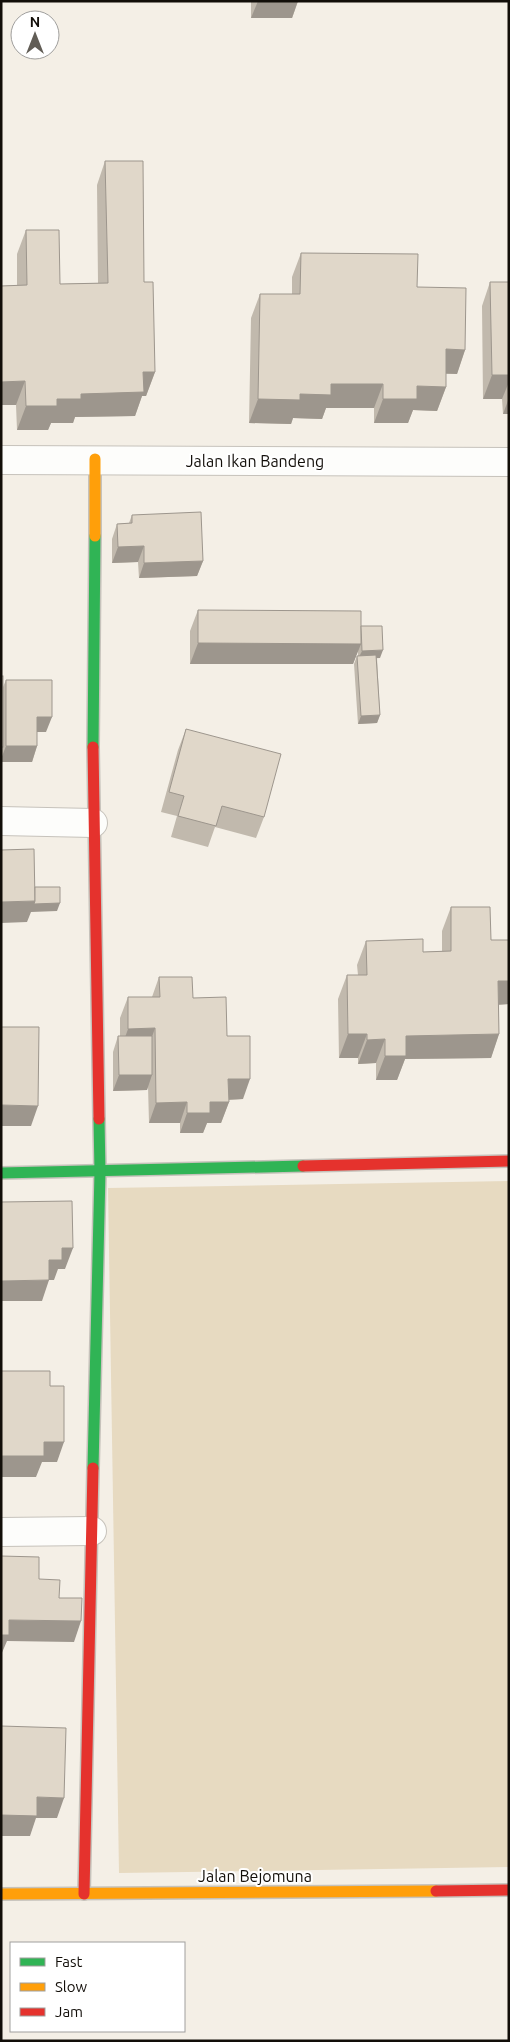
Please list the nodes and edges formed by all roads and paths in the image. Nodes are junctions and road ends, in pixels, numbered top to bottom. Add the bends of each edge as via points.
1 (95, 459) junction
2 (1, 460) edge
3 (509, 462) edge
4 (1, 821) edge
5 (93, 823) junction
6 (509, 1162) edge
7 (100, 1172) junction
8 (1, 1173) edge
9 (92, 1531) junction
10 (1, 1532) edge
11 (509, 1890) edge
12 (1, 1894) edge
13 (84, 1894) junction

1 - 2 street, Jalan Ikan Bandeng
1 - 3 street, Jalan Ikan Bandeng
1 - 5 street
4 - 5 street
5 - 7 street
6 - 7 street
7 - 8 street
7 - 9 street
9 - 10 street
9 - 13 street
11 - 13 street, Jalan Bejomuna
12 - 13 street, Jalan Bejomuna

